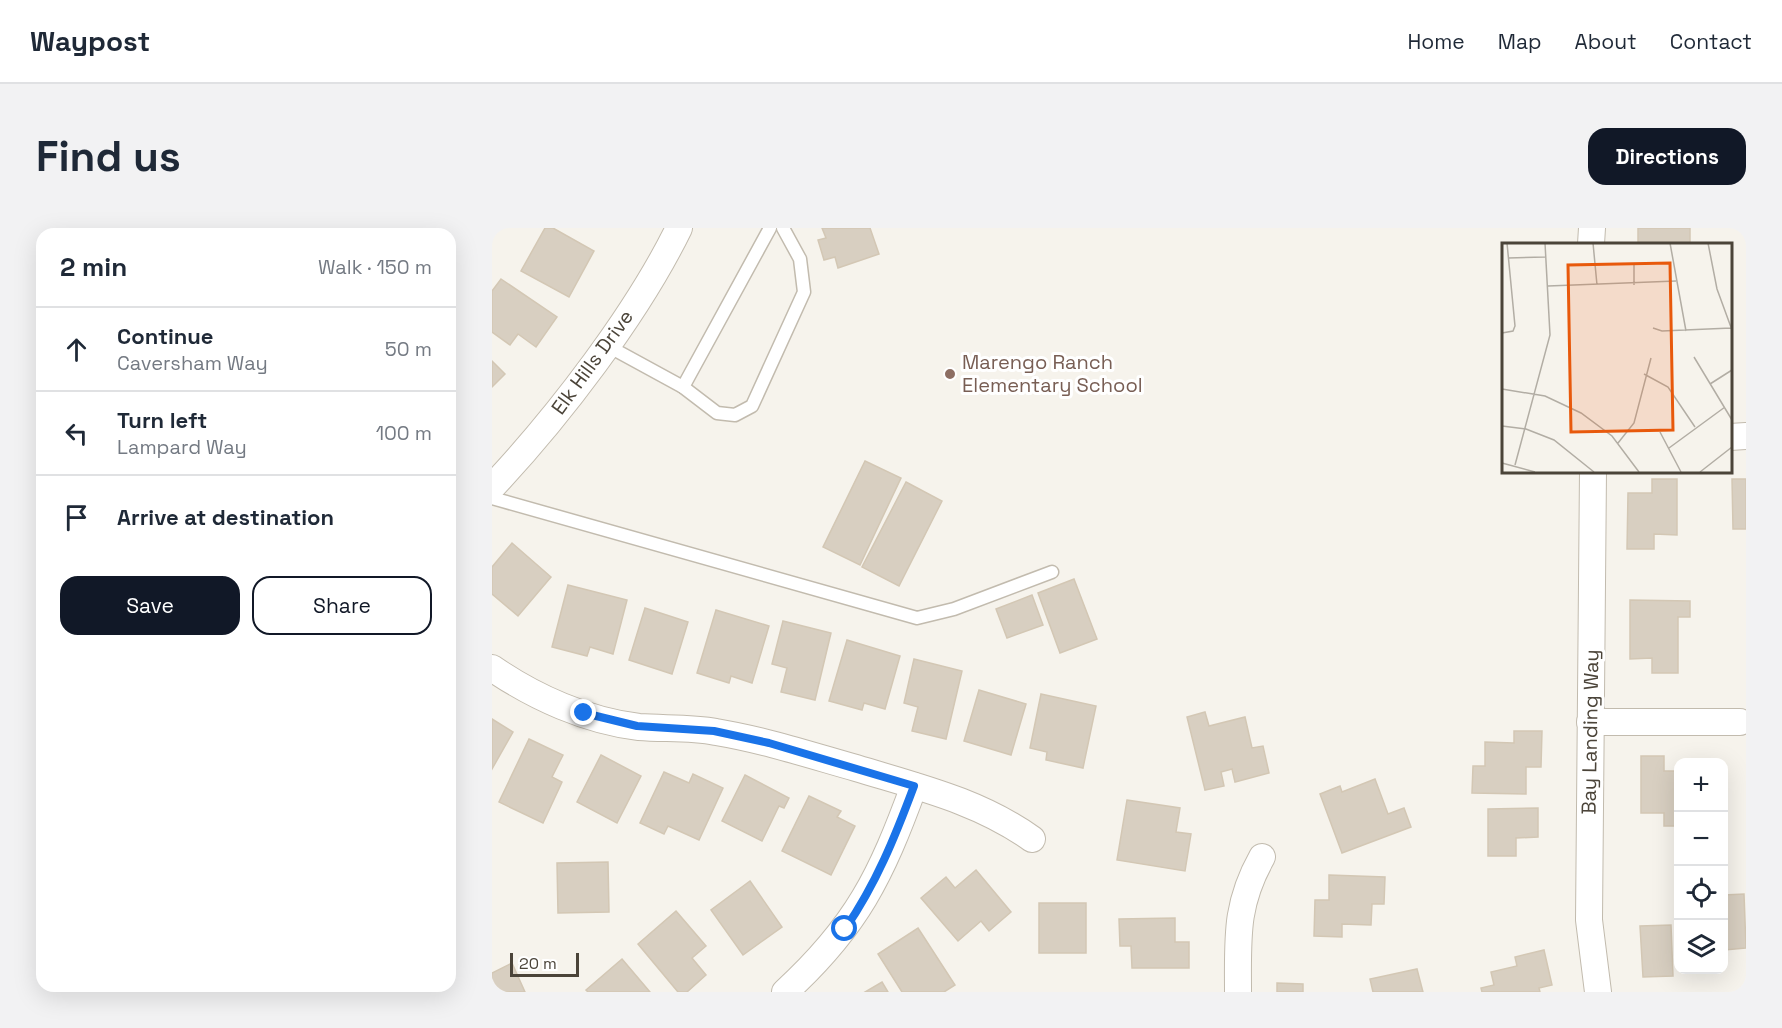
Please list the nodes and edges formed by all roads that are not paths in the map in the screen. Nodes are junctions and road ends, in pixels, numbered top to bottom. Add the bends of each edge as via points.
1 (679, 228) edge
2 (770, 228) edge
3 (783, 228) edge
4 (1592, 228) edge
5 (1591, 243) edge
6 (606, 345) junction
7 (682, 387) junction
8 (1746, 436) edge
9 (1731, 437) edge
10 (1593, 472) edge
11 (492, 488) edge
12 (492, 498) edge
13 (1052, 572) dead end
14 (492, 668) edge
15 (1590, 722) junction
16 (1740, 722) dead end
17 (914, 786) junction
18 (1032, 839) dead end
19 (1262, 857) dead end
20 (785, 992) edge
21 (1238, 992) edge
22 (1598, 992) edge

1 - 6 street, Elk Hills Drive
2 - 7 lane
3 - 7 lane via 800,259 804,292 752,406 735,415 717,413
4 - 5 street
6 - 7 lane
6 - 11 street, Elk Hills Drive
8 - 9 street
10 - 15 street, Bay Landing Way
12 - 13 lane via 917,618 954,609
14 - 17 street via 551,702 584,713 637,726 714,731 758,740
15 - 16 street
15 - 22 street, Bay Landing Way via 1589,920
17 - 18 street via 977,806 1005,819
17 - 20 street via 887,858 866,898 816,964
19 - 21 street via 1248,882 1238,921

